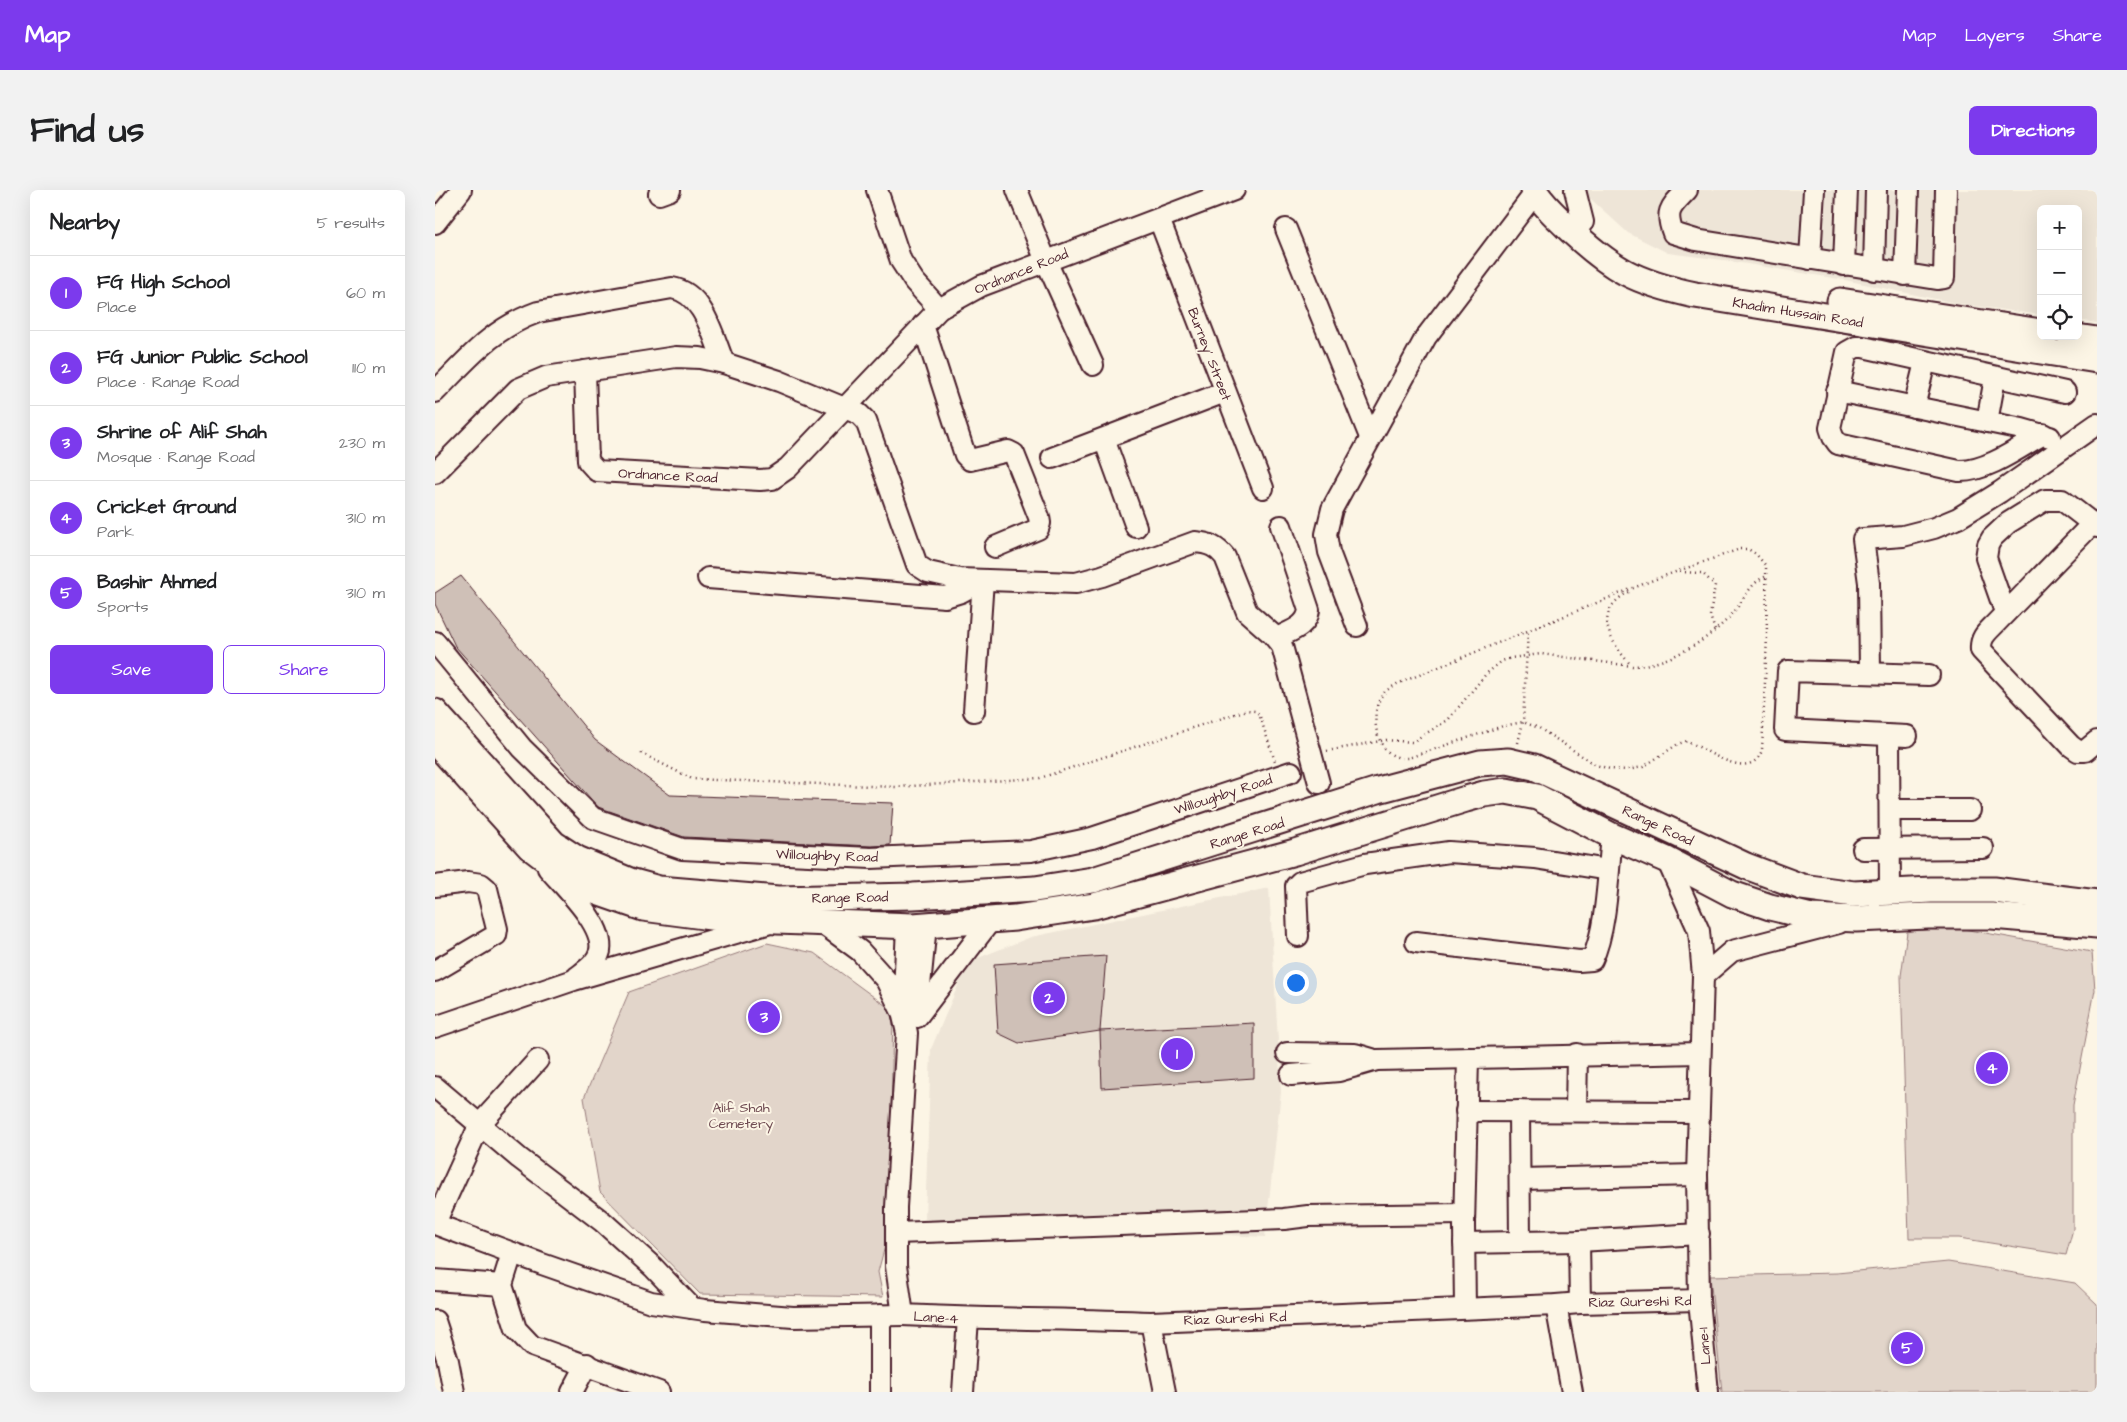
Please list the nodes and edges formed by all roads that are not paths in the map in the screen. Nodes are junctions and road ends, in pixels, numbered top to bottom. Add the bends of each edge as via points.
1 (461, 190) edge
2 (877, 190) edge
3 (1017, 190) edge
4 (1234, 190) edge
5 (1575, 190) edge
6 (1687, 190) edge
7 (1814, 190) edge
8 (1847, 190) edge
9 (1876, 190) edge
10 (1908, 190) edge
11 (1947, 190) edge
12 (1541, 191) edge
13 (1159, 219) junction
14 (1583, 222) junction
15 (435, 223) edge
16 (1286, 229) dead end
17 (1810, 259) junction
18 (1046, 260) junction
19 (1844, 265) junction
20 (1874, 270) junction
21 (1905, 275) junction
22 (939, 309) junction
23 (923, 325) junction
24 (2037, 331) edge
25 (2091, 348) edge
26 (1925, 362) junction
27 (724, 363) junction
28 (1093, 365) dead end
29 (585, 371) junction
30 (1995, 378) junction
31 (1837, 391) junction
32 (435, 392) edge
33 (1225, 392) junction
34 (2065, 392) dead end
35 (1914, 407) junction
36 (844, 408) junction
37 (1987, 422) junction
38 (2097, 424) edge
39 (2043, 434) junction
40 (1370, 437) junction
41 (1104, 439) junction
42 (2067, 445) junction
43 (1052, 458) dead end
44 (435, 473) edge
45 (1263, 488) dead end
46 (1988, 500) junction
47 (2008, 522) junction
48 (2095, 525) edge
49 (1281, 526) dead end
50 (1136, 527) dead end
51 (995, 548) dead end
52 (708, 578) dead end
53 (983, 580) junction
54 (2005, 612) junction
55 (1357, 626) dead end
56 (1277, 638) junction
57 (435, 642) edge
58 (1871, 673) junction
59 (1929, 675) dead end
60 (974, 711) dead end
61 (435, 712) edge
62 (2097, 741) edge
63 (435, 742) edge
64 (1285, 774) road end
65 (1319, 783) dead end
66 (1890, 810) junction
67 (1969, 810) dead end
68 (1611, 836) junction
69 (530, 847) junction
70 (1890, 848) junction
71 (1983, 848) dead end
72 (1863, 849) dead end
73 (1667, 860) junction
74 (1608, 870) junction
75 (435, 886) edge
76 (1890, 892) junction
77 (913, 896) junction
78 (2097, 903) edge
79 (1856, 919) junction
80 (991, 920) junction
81 (777, 921) junction
82 (822, 922) junction
83 (2097, 925) edge
84 (915, 926) junction
85 (1298, 936) dead end
86 (1416, 942) dead end
87 (435, 971) edge
88 (1703, 976) junction
89 (574, 980) junction
90 (909, 1022) junction
91 (435, 1027) edge
92 (1287, 1052) dead end
93 (1700, 1053) junction
94 (1577, 1054) junction
95 (1468, 1058) junction
96 (538, 1060) dead end
97 (1377, 1060) junction
98 (1291, 1075) dead end
99 (435, 1087) edge
100 (1467, 1111) junction
101 (1519, 1111) junction
102 (1576, 1111) junction
103 (1697, 1112) junction
104 (481, 1124) junction
105 (1697, 1175) junction
106 (1520, 1179) junction
107 (1464, 1214) junction
108 (435, 1224) edge
109 (896, 1233) junction
110 (1699, 1234) junction
111 (1579, 1241) junction
112 (1520, 1242) junction
113 (1464, 1243) junction
114 (512, 1252) junction
115 (435, 1280) edge
116 (502, 1285) junction
117 (1699, 1300) junction
118 (1580, 1303) junction
119 (1557, 1306) junction
120 (692, 1308) junction
121 (1465, 1308) junction
122 (880, 1315) junction
123 (903, 1315) junction
124 (968, 1318) junction
125 (435, 1322) edge
126 (1151, 1322) junction
127 (587, 1364) junction
128 (454, 1392) edge
129 (572, 1392) edge
130 (659, 1392) edge
131 (880, 1392) edge
132 (963, 1392) edge
133 (1165, 1392) edge
134 (1572, 1392) edge
135 (1708, 1392) edge

1 - 15 street
2 - 22 street via 901,261
3 - 18 street
4 - 13 street, Ordnance Road
5 - 14 street
6 - 17 street via 1670,208 1668,221 1673,233 1696,240
7 - 17 street
8 - 19 street
9 - 20 street
10 - 21 street
11 - 21 street via 1944,278
12 - 14 main road, Khadim Hussain Road
12 - 25 main road, Khadim Hussain Road via 1553,214 1596,254 1618,270 1662,288
12 - 40 street via 1425,337
13 - 18 street, Ordnance Road
13 - 33 street, Burney' Street
14 - 24 main road, Khadim Hussain Road via 1623,256 1643,266 1696,280
16 - 40 street
17 - 19 street
18 - 22 street, Ordnance Road via 981,286
18 - 28 street
19 - 20 street
20 - 21 street
22 - 23 street, Ordnance Road
23 - 36 street, Ordnance Road
23 - 51 street via 965,455 970,460 1008,451 1014,454 1039,517 1037,529
26 - 30 street
26 - 31 street via 1856,348 1847,352
26 - 35 street
27 - 29 street via 676,357
27 - 32 street via 704,314 692,296 672,288 538,312 517,320 490,337
27 - 36 street
29 - 36 street, Ordnance Road via 588,461 597,471 772,479 788,468
29 - 44 street via 546,377 518,388
30 - 34 street
30 - 37 street
31 - 35 street
31 - 39 street via 1830,428 1838,444 1959,471 1971,472 1987,465
33 - 41 street
33 - 45 street, Burney' Street
35 - 37 street
36 - 53 street via 866,421 917,565 936,574
37 - 39 street
38 - 42 street
39 - 42 street
40 - 55 street via 1332,509 1326,534 1329,552
41 - 43 street
41 - 50 street
42 - 46 street
46 - 47 street
46 - 58 street via 1934,528 1903,536 1863,539 1869,583
47 - 48 street via 2045,500 2062,500
47 - 54 street via 1992,538 1986,550
48 - 54 street
49 - 56 street via 1309,610 1302,626
52 - 53 street via 945,597
53 - 56 street via 1075,583 1186,544 1205,543 1225,557 1247,612
53 - 60 street
54 - 62 street via 1983,637 1981,650 2071,746 2085,751
56 - 65 street via 1285,655
57 - 64 street, Willoughby Road via 522,748 593,818 682,849 871,858 1031,851 1092,838
58 - 59 street
58 - 66 street via 1788,671 1785,730 1898,736
61 - 77 main road, Range Road via 554,844 577,859 613,875 659,888 778,899
63 - 69 main road
66 - 67 street
66 - 70 street
68 - 73 main road
68 - 74 street
68 - 80 main road via 1537,797 1506,791 1484,794 1295,852 1094,906
69 - 81 main road via 591,890 643,908
69 - 89 street via 589,916 599,934 600,951 593,964
70 - 71 street
70 - 72 street
70 - 76 street
73 - 79 main road via 1732,894 1770,908 1811,916
73 - 88 street, Riaz Qureshi Rd via 1699,931
74 - 85 street via 1535,858 1449,852 1365,864 1300,882 1296,886
74 - 86 street via 1597,950 1592,960
75 - 87 street via 468,882 481,884 487,889 497,929 496,935
76 - 77 main road, Range Road via 1854,894 1821,891 1785,882 1534,767 1507,761 1480,763 1378,790 1093,880 1035,889
76 - 78 main road, Range Road via 1994,890
77 - 84 street, Lane-4
79 - 83 main road via 1992,916
79 - 88 street via 1732,950
80 - 84 main road
80 - 90 street
81 - 82 main road
81 - 89 street
82 - 84 main road
82 - 90 street via 860,951 885,980
84 - 90 street, Lane-4
88 - 93 street, Riaz Qureshi Rd
89 - 91 street
90 - 109 street, Lane-4
92 - 97 street via 1355,1054
93 - 94 street
93 - 103 street, Riaz Qureshi Rd
94 - 95 street
94 - 102 street
95 - 97 street
95 - 100 street
96 - 104 street
97 - 98 street via 1339,1071
99 - 104 street
100 - 101 street
100 - 107 street
101 - 102 street
101 - 106 street
102 - 103 street
103 - 105 street, Riaz Qureshi Rd
104 - 108 street
104 - 120 street via 519,1158 603,1222
105 - 106 street
105 - 110 street, Riaz Qureshi Rd
106 - 112 street
107 - 109 street via 1308,1216
107 - 113 street
108 - 114 street
109 - 123 street, Lane-4 via 896,1266
110 - 111 street
110 - 117 street, Riaz Qureshi Rd
111 - 112 street
111 - 118 street
112 - 113 street
113 - 121 street
114 - 116 street
114 - 120 street via 651,1302
115 - 116 street
116 - 127 street via 516,1329 532,1346
117 - 118 street, Riaz Qureshi Rd
117 - 135 street, Lane-1
118 - 119 street, Riaz Qureshi Rd
119 - 121 street, Riaz Qureshi Rd
119 - 134 street
120 - 122 street via 793,1316
121 - 126 street, Riaz Qureshi Rd
122 - 123 street
122 - 131 street
123 - 124 street, Lane-4
124 - 126 street, Lane-4
124 - 132 street
125 - 128 street
126 - 133 street
127 - 129 street
127 - 130 street

